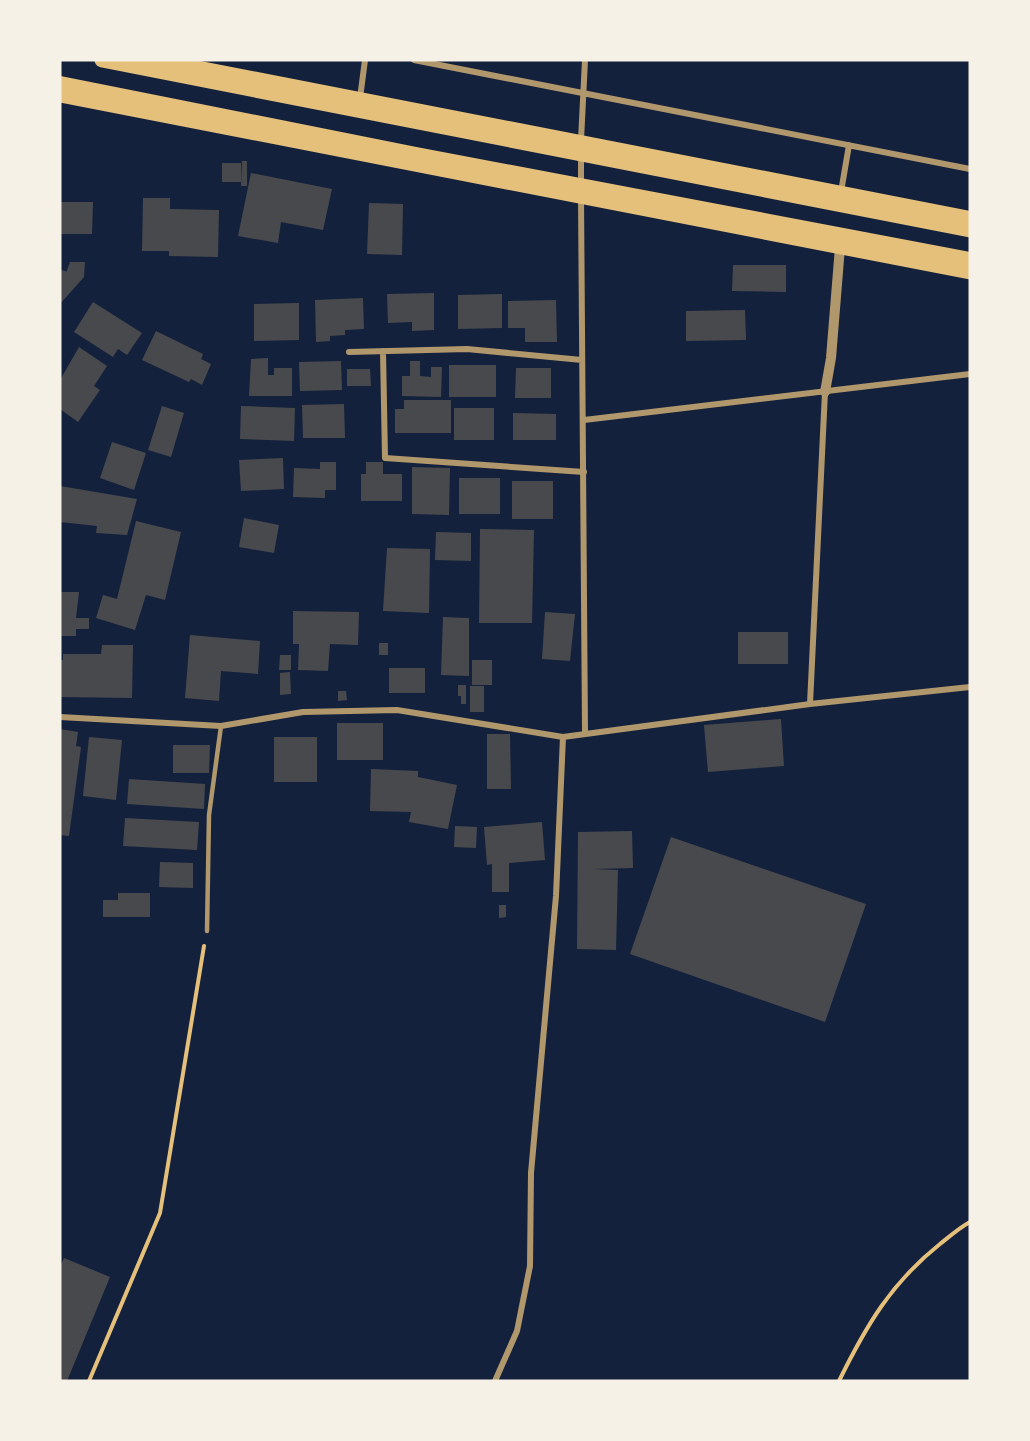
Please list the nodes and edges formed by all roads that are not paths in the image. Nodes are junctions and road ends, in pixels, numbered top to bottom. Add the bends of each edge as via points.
1 (102, 60) edge
2 (149, 60) edge
3 (365, 60) edge
4 (414, 60) edge
5 (585, 60) edge
6 (60, 85) edge
7 (582, 93) junction
8 (60, 95) edge
9 (358, 111) junction
10 (849, 145) junction
11 (580, 155) junction
12 (970, 169) edge
13 (581, 198) junction
14 (839, 205) junction
15 (970, 220) edge
16 (970, 230) edge
17 (840, 247) junction
18 (970, 261) edge
19 (970, 272) edge
20 (383, 351) junction
21 (349, 352) dead end
22 (582, 360) junction
23 (970, 374) edge
24 (825, 392) junction
25 (584, 420) junction
26 (584, 472) junction
27 (970, 687) edge
28 (810, 704) junction
29 (60, 717) edge
30 (221, 726) junction
31 (585, 732) junction
32 (563, 737) junction
33 (207, 931) road end
34 (495, 1381) edge

1 - 9 main road
2 - 15 highway
3 - 9 street
4 - 7 street
5 - 7 street
6 - 18 highway
7 - 10 street
7 - 11 street
8 - 13 main road
9 - 11 main road
10 - 12 street
10 - 14 street
11 - 13 street
11 - 14 main road
13 - 17 main road
13 - 22 street
14 - 16 main road
17 - 19 main road
17 - 24 street
20 - 21 street
20 - 22 street via 467,349
20 - 26 street via 385,458
22 - 25 street
23 - 24 street
24 - 25 street
24 - 28 street
25 - 26 street
26 - 31 street
27 - 28 street
28 - 31 street
29 - 30 street
30 - 32 street via 303,712 397,710
30 - 33 lane via 209,816
31 - 32 street
32 - 34 street via 556,896 531,1173 530,1266 518,1331

